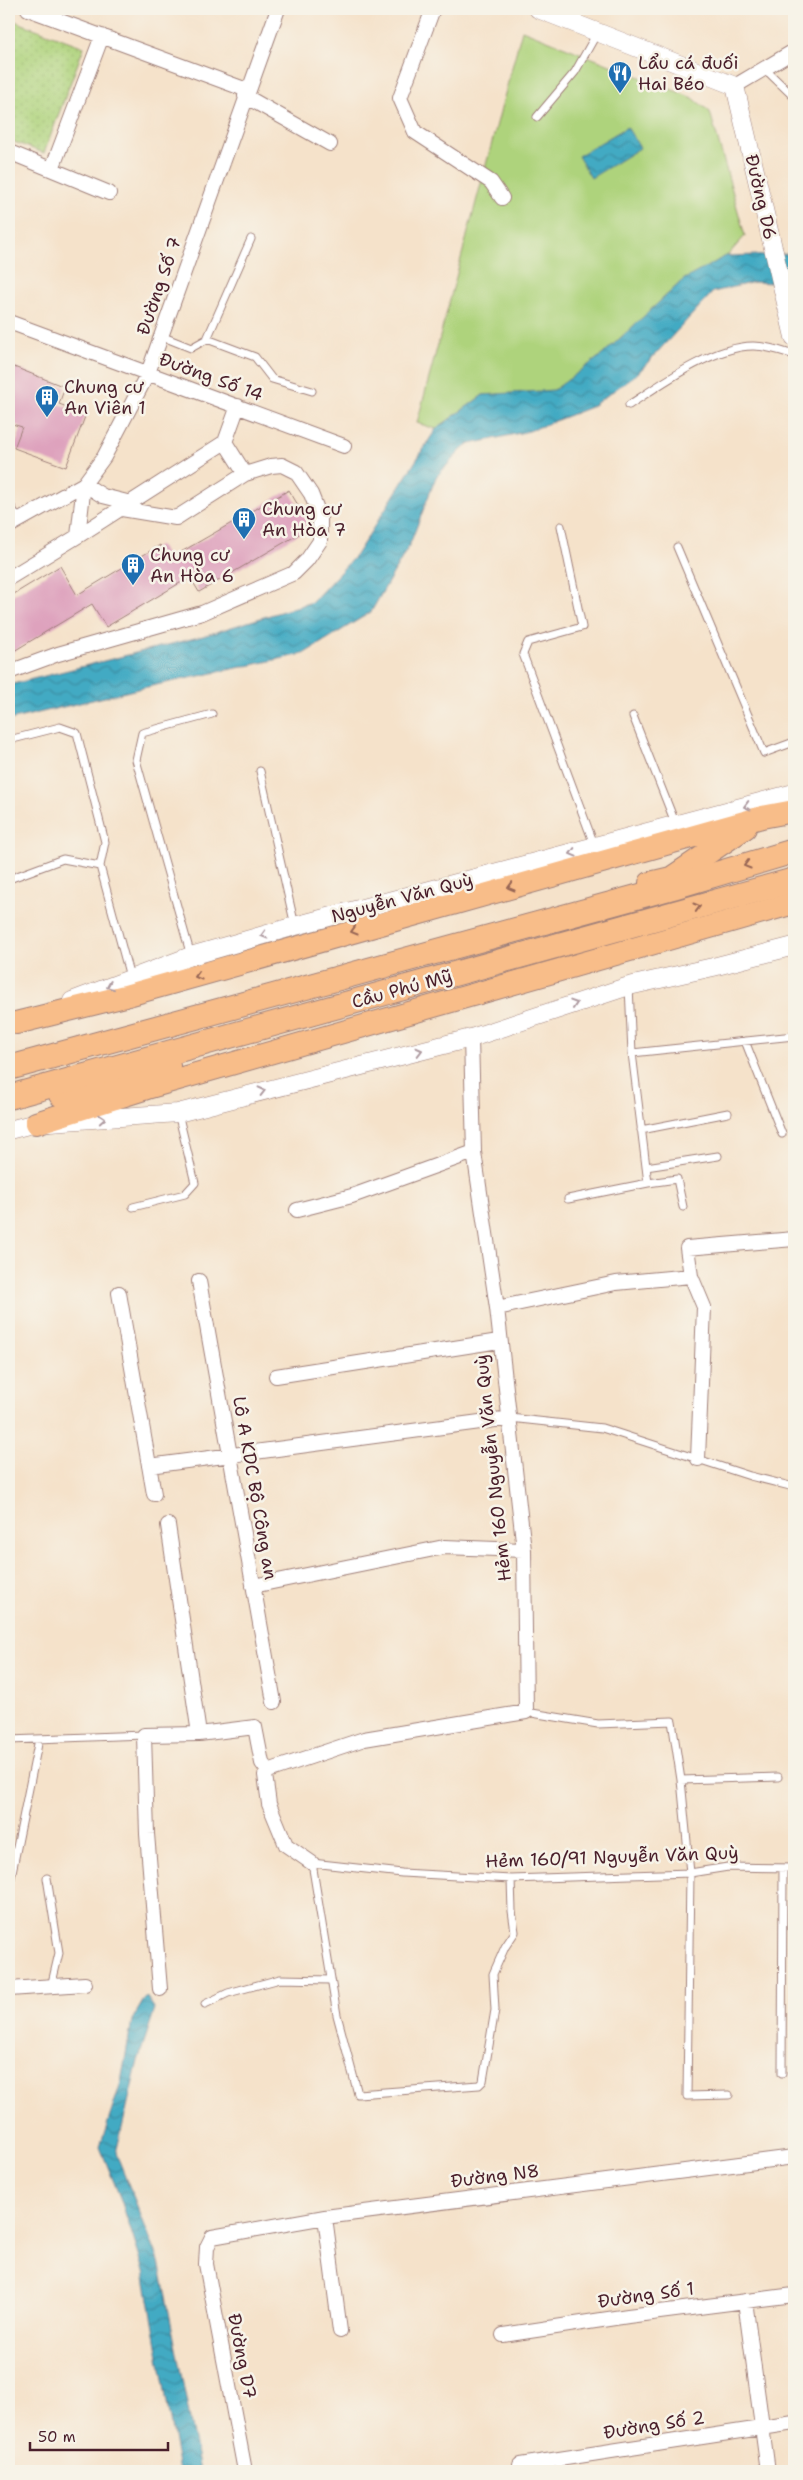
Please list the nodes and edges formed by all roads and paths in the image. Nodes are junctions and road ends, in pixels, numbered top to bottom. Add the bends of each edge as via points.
1 (28, 9) edge
2 (278, 9) edge
3 (433, 9) edge
4 (538, 9) edge
5 (570, 14) edge
6 (598, 32) junction
7 (102, 36) junction
8 (794, 51) edge
9 (765, 69) junction
10 (735, 86) junction
11 (246, 93) junction
12 (794, 97) edge
13 (537, 117) dead end
14 (330, 144) dead end
15 (9, 152) edge
16 (52, 169) junction
17 (109, 193) dead end
18 (502, 198) dead end
19 (251, 239) dead end
20 (9, 322) edge
21 (161, 336) junction
22 (794, 337) edge
23 (207, 339) junction
24 (794, 355) edge
25 (148, 373) junction
26 (312, 391) dead end
27 (238, 406) junction
28 (628, 406) dead end
29 (225, 442) junction
30 (344, 446) dead end
31 (245, 474) junction
32 (84, 484) junction
33 (126, 506) junction
34 (11, 519) edge
35 (561, 526) dead end
36 (78, 536) junction
37 (677, 547) dead end
38 (9, 578) edge
39 (9, 672) edge
40 (212, 714) dead end
41 (632, 716) dead end
42 (9, 740) edge
43 (794, 742) edge
44 (260, 771) dead end
45 (794, 794) edge
46 (794, 811) edge
47 (762, 816) junction
48 (676, 826) junction
49 (595, 847) junction
50 (794, 852) edge
51 (100, 866) junction
52 (9, 879) edge
53 (794, 880) edge
54 (794, 903) edge
55 (731, 921) junction
56 (295, 926) junction
57 (794, 946) edge
58 (191, 956) junction
59 (629, 986) junction
60 (128, 987) junction
61 (13, 1024) edge
62 (794, 1036) edge
63 (471, 1038) junction
64 (745, 1041) junction
65 (632, 1053) junction
66 (9, 1059) edge
67 (9, 1068) edge
68 (9, 1097) edge
69 (9, 1108) edge
70 (178, 1113) junction
71 (728, 1113) dead end
72 (36, 1123) junction
73 (9, 1130) edge
74 (641, 1130) junction
75 (782, 1134) dead end
76 (474, 1152) junction
77 (718, 1156) dead end
78 (646, 1167) junction
79 (648, 1183) junction
80 (568, 1199) dead end
81 (133, 1207) dead end
82 (682, 1207) dead end
83 (297, 1210) dead end
84 (794, 1239) edge
85 (691, 1276) junction
86 (199, 1281) dead end
87 (119, 1293) dead end
88 (497, 1308) junction
89 (499, 1341) junction
90 (276, 1376) dead end
91 (510, 1418) junction
92 (230, 1455) junction
93 (698, 1459) junction
94 (149, 1466) junction
95 (794, 1487) edge
96 (154, 1494) dead end
97 (168, 1525) dead end
98 (524, 1550) junction
99 (253, 1586) junction
100 (274, 1702) dead end
101 (526, 1712) junction
102 (200, 1734) junction
103 (144, 1735) junction
104 (40, 1739) junction
105 (9, 1740) edge
106 (268, 1771) junction
107 (778, 1777) dead end
108 (681, 1780) junction
109 (312, 1863) junction
110 (783, 1868) junction
111 (794, 1868) edge
112 (690, 1873) junction
113 (47, 1878) dead end
114 (511, 1879) junction
115 (10, 1882) edge
116 (331, 1980) junction
117 (84, 1984) dead end
118 (50, 1987) junction
119 (9, 1989) edge
120 (160, 1989) dead end
121 (205, 2004) dead end
122 (782, 2073) dead end
123 (729, 2095) dead end
124 (794, 2157) edge
125 (325, 2217) junction
126 (207, 2247) joint
127 (794, 2295) edge
128 (745, 2301) junction
129 (340, 2331) dead end
130 (503, 2335) dead end
131 (794, 2423) edge
132 (763, 2428) junction
133 (520, 2465) dead end
134 (246, 2471) edge
135 (768, 2471) edge

1 - 7 street
2 - 11 street, Đường Số 7
3 - 18 street via 400,98 415,132 491,182
4 - 5 street
5 - 6 street
6 - 10 street
6 - 13 lane via 575,72
7 - 11 street
7 - 16 street
8 - 9 street
9 - 10 street
9 - 12 lane
10 - 22 street, Đường D6
11 - 14 street
11 - 21 street, Đường Số 7
15 - 16 street
16 - 17 street
19 - 23 lane
20 - 25 street, Đường Số 14
21 - 23 lane via 191,348
21 - 25 street, Đường Số 7
23 - 26 lane via 255,357 272,379
24 - 28 lane via 761,346 738,346 671,377
25 - 27 street, Đường Số 14
25 - 32 street, Đường Số 7 via 104,457
27 - 29 street
27 - 30 street, Đường Số 14
29 - 31 street
29 - 33 street
31 - 33 street via 176,518
31 - 39 street via 282,465 296,472 311,494 320,517 320,541 308,560 294,573 202,613 58,654
32 - 33 street
32 - 34 street, Đường Số 7
32 - 36 street
33 - 36 street
35 - 49 lane via 582,627 528,642 523,654
36 - 38 street
37 - 43 lane via 764,753
40 - 58 lane via 142,733 136,760
41 - 48 lane
42 - 51 lane via 60,727 76,733 105,842
44 - 56 lane
45 -> 48 street, Nguyễn Văn Quỳ
46 - 47 main road, Cầu Phú Mỹ
47 -> 60 main road, Cầu Phú Mỹ
47 - 66 main road, Cầu Phú Mỹ via 671,878
48 - 49 street, Nguyễn Văn Quỳ
49 -> 56 street, Nguyễn Văn Quỳ
50 -> 67 highway, Cầu Phú Mỹ
51 - 52 lane via 63,859
51 - 60 lane
68 -> 53 highway, Cầu Phú Mỹ
54 - 55 main road, Cầu Phú Mỹ
55 - 69 main road, Cầu Phú Mỹ via 657,930 322,1025
55 - 72 main road, Cầu Phú Mỹ via 147,1088
56 -> 58 street, Nguyễn Văn Quỳ
57 - 59 street
58 - 60 street, Nguyễn Văn Quỳ
63 -> 59 street
59 - 65 lane
60 -> 61 main road, Nguyễn Văn Quỳ
62 - 64 lane
70 -> 63 street
63 - 76 street, Hẻm 160 Nguyễn Văn Quỳ
64 - 65 lane
64 - 75 lane
65 - 74 lane
72 -> 70 street
70 - 81 lane via 196,1183 186,1194
71 - 74 lane
72 - 73 street
74 - 78 lane
76 - 83 street via 352,1196
76 - 88 street, Hẻm 160 Nguyễn Văn Quỳ
77 - 78 lane
78 - 79 lane
79 - 80 lane
79 - 82 lane via 677,1179
84 - 85 street via 687,1248
85 - 88 street via 616,1283
85 - 93 street via 704,1307
86 - 92 street, Lô A KDC Bộ Công an
87 - 94 street
88 - 89 street, Hẻm 160 Nguyễn Văn Quỳ
89 - 90 street
89 - 91 street, Hẻm 160 Nguyễn Văn Quỳ
91 - 92 street
91 - 93 lane via 602,1428
91 - 98 street, Hẻm 160 Nguyễn Văn Quỳ
92 - 94 street
92 - 99 street, Lô A KDC Bộ Công an
93 - 95 lane
94 - 96 street
97 - 102 street
98 - 99 street via 444,1547
98 - 101 street, Hẻm 160 Nguyễn Văn Quỳ
99 - 100 street, Lô A KDC Bộ Công an
101 - 106 street via 364,1739
101 - 108 lane via 598,1724 672,1721
102 - 103 street
102 - 106 street via 255,1726 262,1763
103 - 104 lane
103 - 120 street via 147,1834
104 - 105 lane
104 - 115 lane
106 - 109 street via 265,1775 269,1804 286,1845
107 - 108 lane
108 - 112 lane
109 - 114 lane, Hẻm 160/91 Nguyễn Văn Quỳ via 402,1873
109 - 116 lane
110 - 111 lane, Hẻm 160/91 Nguyễn Văn Quỳ
110 - 112 lane, Hẻm 160/91 Nguyễn Văn Quỳ via 728,1867
110 - 122 lane
112 - 114 lane, Hẻm 160/91 Nguyễn Văn Quỳ
112 - 123 lane via 687,2096
113 - 118 lane via 59,1953
114 - 116 lane via 516,1932 493,1974 495,2010 486,2075 479,2084 358,2094
116 - 121 lane via 280,1979 228,1993
117 - 118 street
118 - 119 street
124 - 125 street, Đường N8
125 - 126 street, Đường N8 via 221,2234 212,2237
125 - 129 street
126 - 134 street, Đường D7 via 206,2264
127 - 128 street, Đường Số 1
128 - 130 street, Đường Số 1
128 - 132 street
131 - 132 street, Đường Số 2
132 - 133 street, Đường Số 2
132 - 135 street

